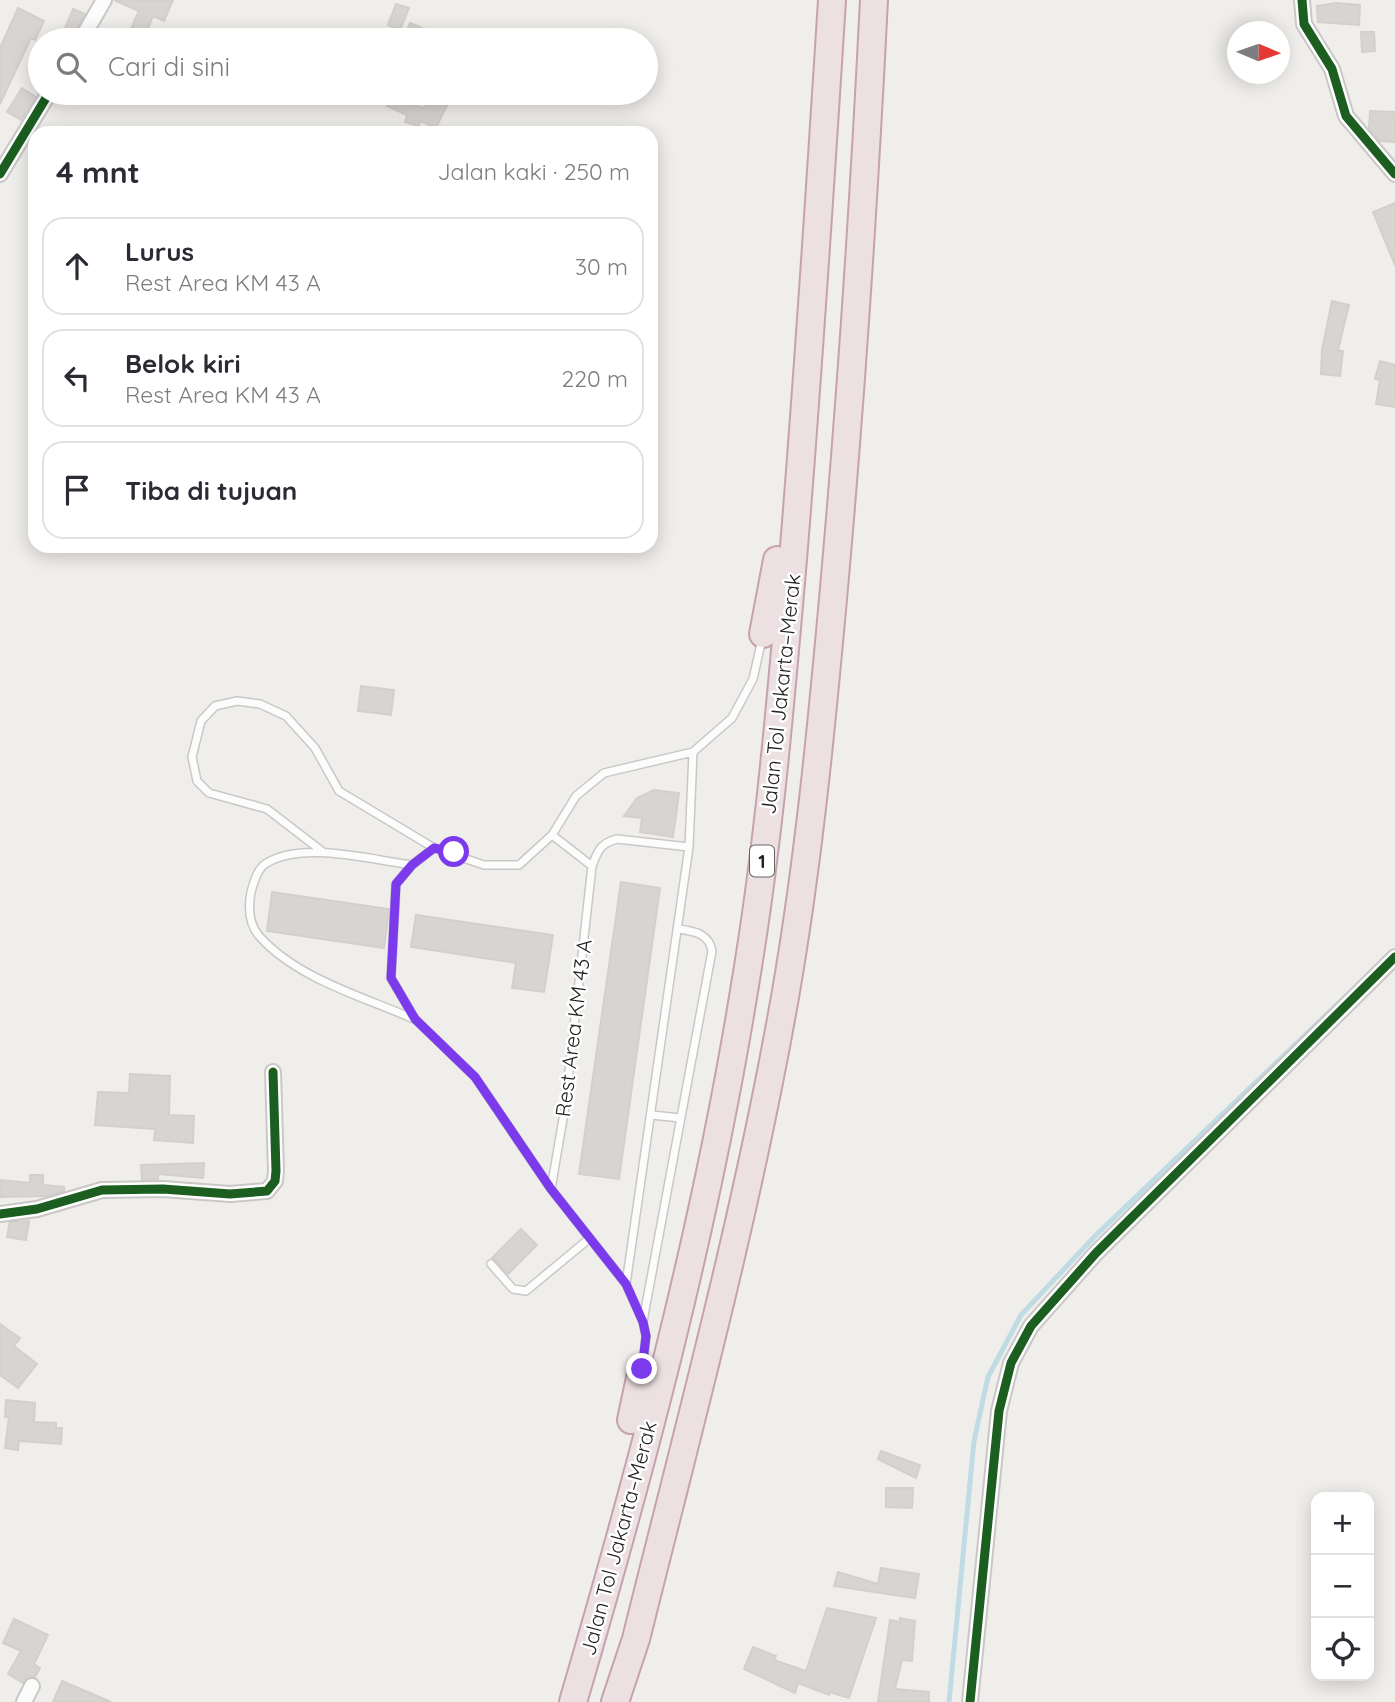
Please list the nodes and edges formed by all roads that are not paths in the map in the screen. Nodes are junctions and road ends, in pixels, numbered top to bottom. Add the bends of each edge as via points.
1 (104, 0) edge
2 (832, 0) edge
3 (874, 0) edge
4 (1302, 0) edge
5 (88, 28) edge
6 (42, 105) edge
7 (29, 126) edge
8 (28, 128) edge
9 (0, 174) edge
10 (1395, 174) edge
11 (815, 262) junction
12 (763, 634) joint
13 (693, 752) junction
14 (552, 835) junction
15 (688, 847) junction
16 (434, 848) junction
17 (323, 852) junction
18 (412, 865) junction
19 (592, 866) junction
20 (678, 929) junction
21 (1395, 957) edge
22 (415, 1019) junction
23 (273, 1072) dead end
24 (652, 1115) junction
25 (680, 1118) junction
26 (551, 1189) junction
27 (0, 1214) edge
28 (590, 1238) junction
29 (491, 1264) dead end
30 (626, 1284) junction
31 (643, 1322) junction
32 (642, 1369) joint
33 (32, 1686) dead end
34 (24, 1702) edge
35 (571, 1702) edge
36 (615, 1702) edge
37 (970, 1702) edge

1 - 5 street
2 - 11 highway, Jalan Tol Jakarta–Merak / 1
3 - 36 highway, Jalan Tol Jakarta–Merak / 1 via 861,260 840,519 818,757 785,995 740,1222 636,1639
4 - 10 street via 1304,24 1332,69 1346,117
6 - 7 street
8 - 9 street
11 - 12 highway via 776,570
11 - 35 highway, Jalan Tol Jakarta–Merak / 1 via 776,753 746,984 702,1217 598,1616
12 - 13 lane via 753,679 732,718
13 - 14 lane via 604,773 576,796
13 - 15 lane
14 - 16 lane via 519,865 484,865
14 - 19 lane
15 - 19 lane via 617,839 602,845
15 - 20 lane
16 - 17 lane via 339,791 315,748 286,716 248,702 215,706 201,721 192,757 197,781 209,793 267,809
16 - 18 lane
17 - 18 lane
17 - 22 lane via 289,855 258,871 250,895 251,924 261,939 302,969
18 - 22 lane via 396,884 391,978
19 - 26 lane, Rest Area KM 43 A via 565,1107
20 - 24 lane
20 - 25 lane via 698,932 709,941 712,951
21 - 37 street via 1096,1253 1031,1326 1011,1363 999,1411
22 - 26 lane via 475,1077
23 - 27 street via 275,1181 267,1191 102,1190 37,1209
24 - 25 lane
24 - 30 lane
25 - 31 lane
26 - 28 lane
28 - 29 lane via 526,1291 513,1289
28 - 30 lane
30 - 31 lane
31 - 32 lane
32 - 35 highway via 588,1597
33 - 34 street

